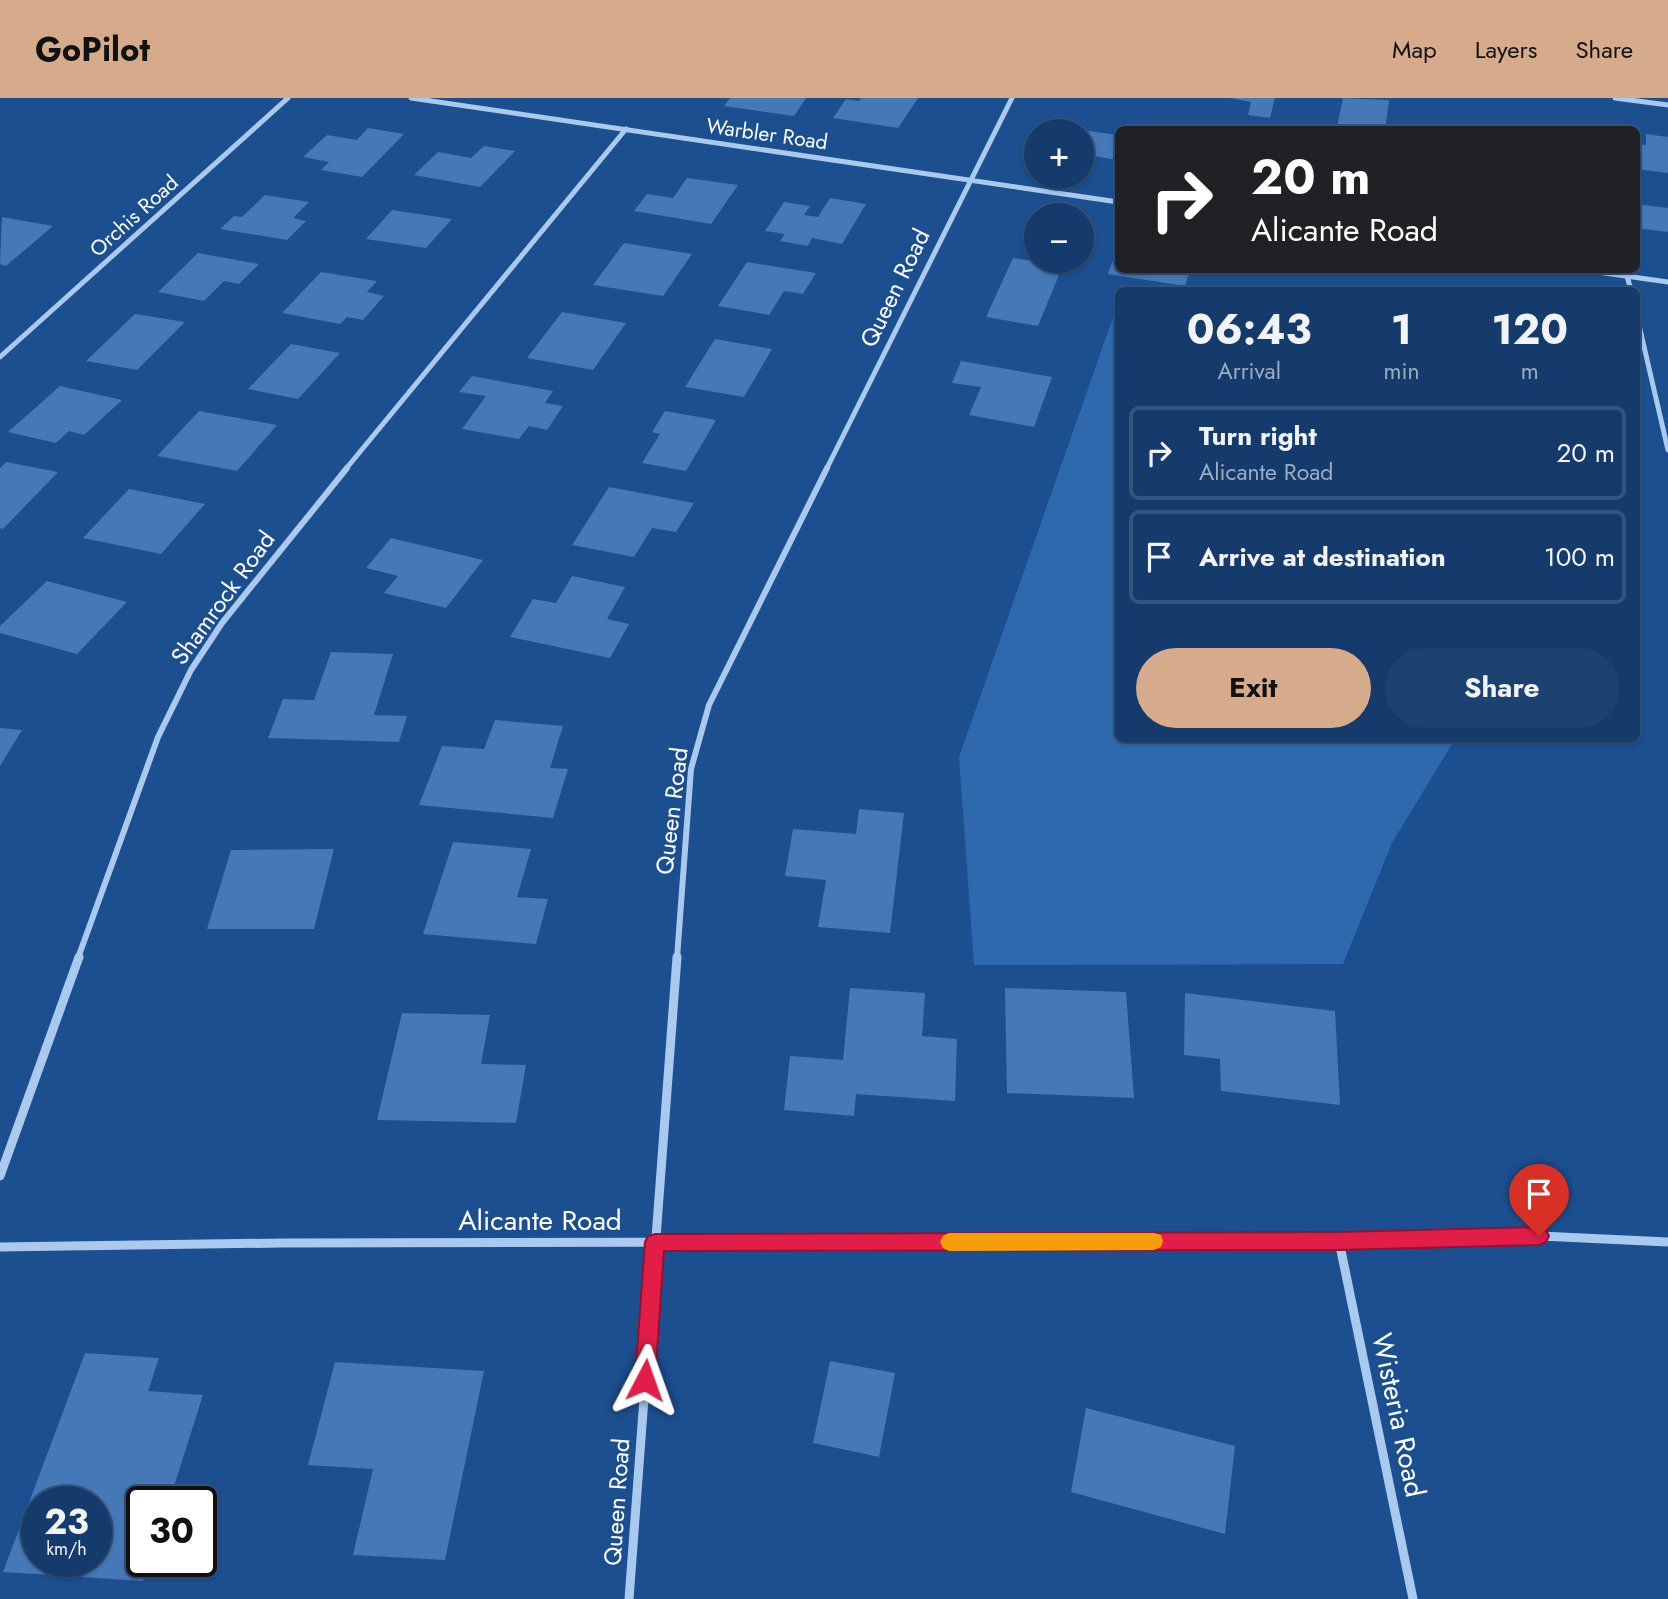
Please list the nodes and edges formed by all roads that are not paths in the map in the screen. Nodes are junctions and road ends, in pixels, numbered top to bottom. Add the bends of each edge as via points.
1 (288, 98) edge
2 (411, 98) edge
3 (1012, 98) edge
4 (1615, 98) edge
5 (1668, 105) edge
6 (626, 129) junction
7 (970, 180) junction
8 (1115, 202) edge
9 (1606, 273) edge
10 (1628, 276) junction
11 (1668, 282) edge
12 (1630, 287) edge
13 (1640, 329) edge
14 (0, 357) edge
15 (1668, 450) edge
16 (0, 1176) edge
17 (1339, 1241) junction
18 (655, 1242) junction
19 (1668, 1242) edge
20 (0, 1247) edge
21 (629, 1599) edge
22 (1413, 1599) edge

1 - 14 street, Orchis Road
2 - 6 street, Warbler Road
3 - 7 street, Queen Road
4 - 5 street
6 - 7 street, Warbler Road
6 - 16 street, Shamrock Road via 230,612 191,670 158,737
7 - 8 street, Warbler Road
7 - 18 street, Queen Road via 709,705 691,769
9 - 10 street
10 - 11 street
10 - 12 street
13 - 15 street
17 - 18 street, Alicante Road
17 - 19 street, Alicante Road via 1539,1236
17 - 22 street, Wisteria Road
18 - 20 street, Alicante Road
18 - 21 street, Queen Road

